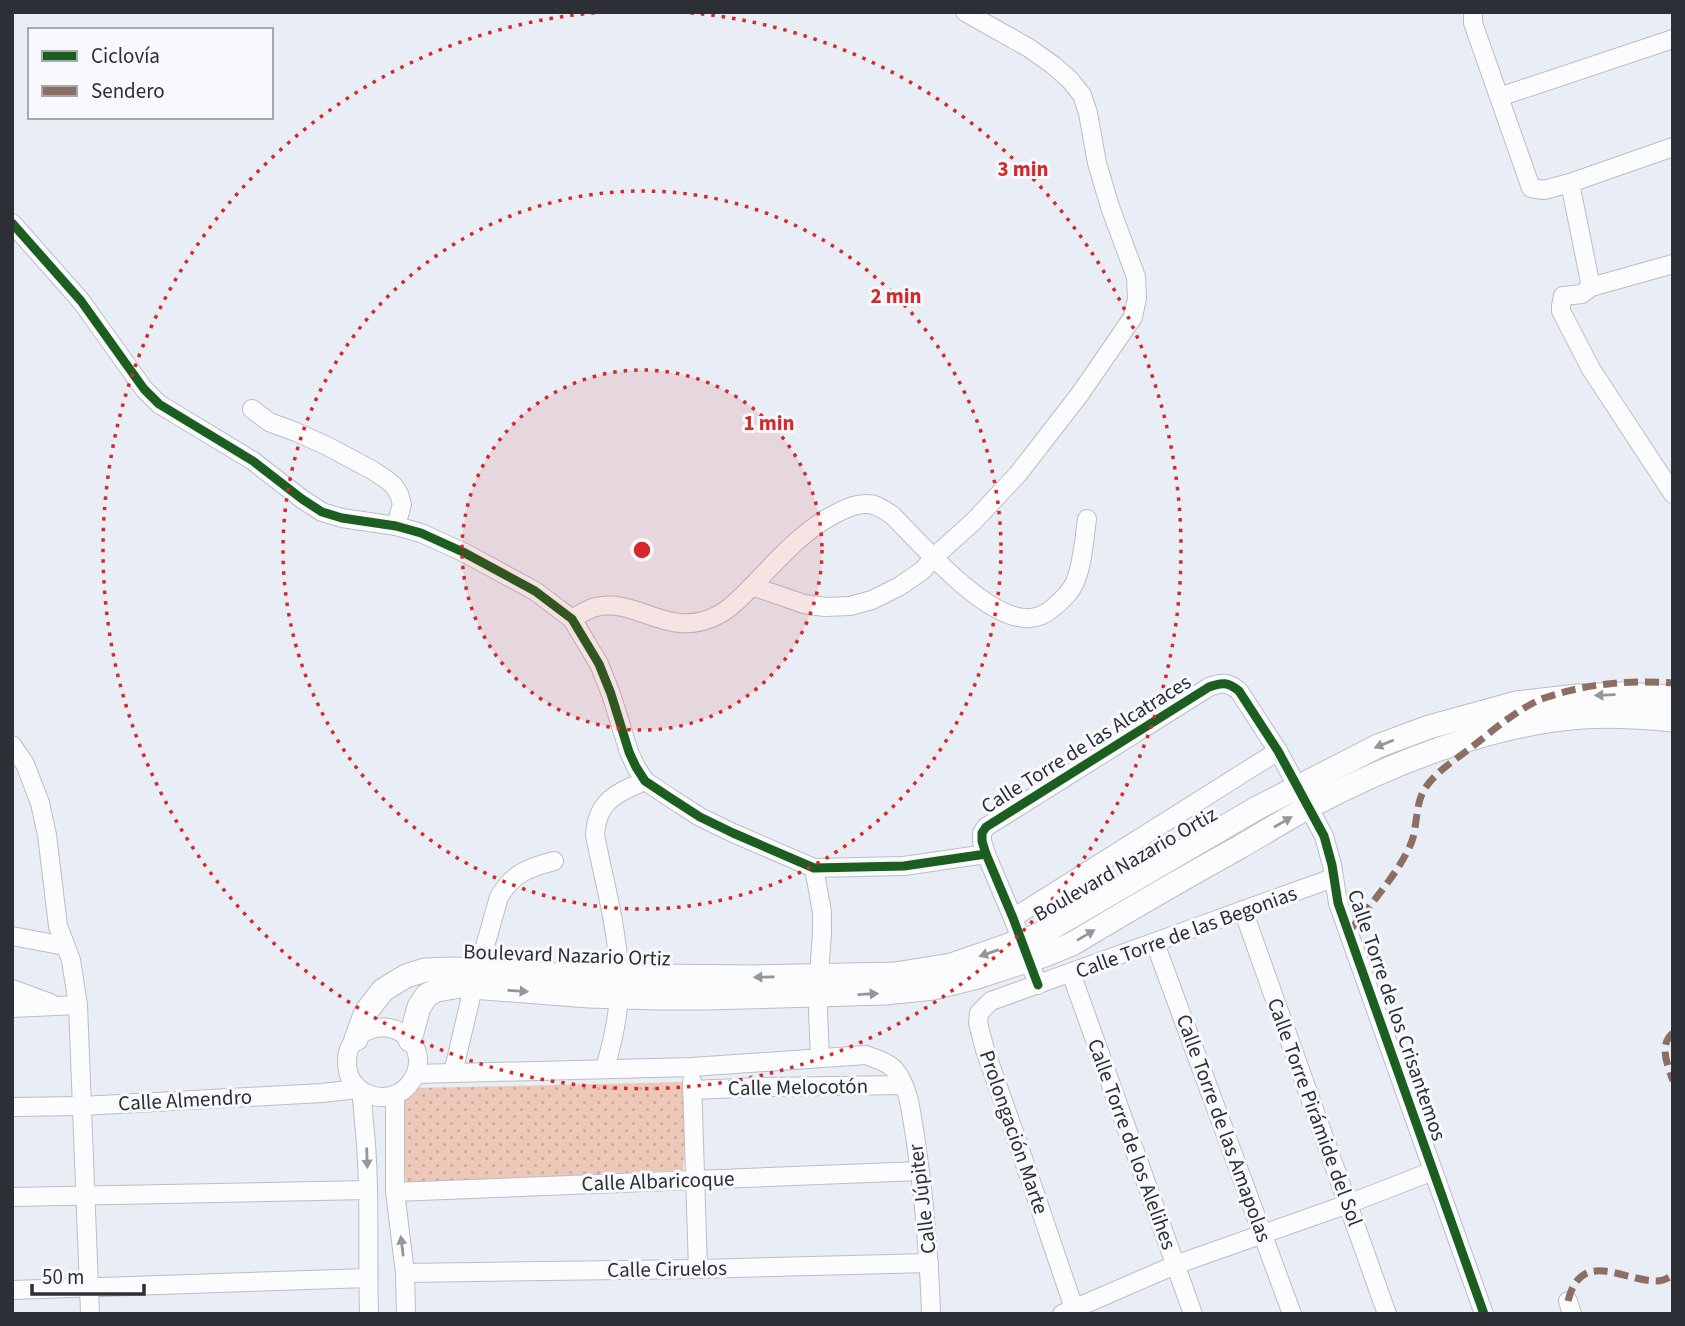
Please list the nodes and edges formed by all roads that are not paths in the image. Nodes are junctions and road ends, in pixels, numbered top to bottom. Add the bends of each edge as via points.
1 (965, 12) edge
2 (1473, 12) edge
3 (1673, 40) edge
4 (1499, 97) junction
5 (1673, 147) edge
6 (1570, 183) junction
7 (12, 223) edge
8 (1672, 269) edge
9 (1587, 290) junction
10 (252, 410) dead end
11 (1668, 475) edge
12 (1673, 494) edge
13 (1087, 519) dead end
14 (397, 526) junction
15 (934, 557) junction
16 (752, 586) junction
17 (572, 619) junction
18 (1209, 687) joint
19 (1673, 697) edge
20 (1673, 720) edge
21 (12, 745) edge
22 (1278, 751) junction
23 (645, 780) junction
24 (1297, 786) junction
25 (1308, 807) junction
26 (986, 854) junction
27 (554, 861) dead end
28 (814, 868) junction
29 (1333, 878) junction
30 (1242, 910) junction
31 (1013, 918) junction
32 (12, 936) edge
33 (1155, 943) junction
34 (65, 946) junction
35 (1025, 951) junction
36 (1071, 974) junction
37 (476, 979) junction
38 (1038, 985) junction
39 (619, 986) junction
40 (819, 986) junction
41 (12, 989) edge
42 (78, 1004) junction
43 (56, 1006) junction
44 (12, 1008) edge
45 (356, 1038) junction
46 (410, 1040) junction
47 (820, 1057) junction
48 (692, 1066) junction
49 (605, 1068) junction
50 (453, 1073) junction
51 (416, 1074) junction
52 (904, 1085) junction
53 (357, 1087) junction
54 (692, 1090) junction
55 (396, 1095) junction
56 (82, 1106) junction
57 (12, 1107) edge
58 (920, 1171) junction
59 (1433, 1171) junction
60 (695, 1180) junction
61 (368, 1190) junction
62 (395, 1192) junction
63 (86, 1194) junction
64 (12, 1197) edge
65 (1348, 1204) junction
66 (1263, 1234) junction
67 (929, 1263) junction
68 (1175, 1265) junction
69 (698, 1269) junction
70 (405, 1273) junction
71 (368, 1278) junction
72 (89, 1288) junction
73 (12, 1290) edge
74 (1070, 1312) edge
75 (90, 1314) edge
76 (369, 1314) edge
77 (406, 1314) edge
78 (930, 1314) edge
79 (1193, 1314) edge
80 (1292, 1314) edge
81 (1387, 1314) edge
82 (1484, 1314) edge

1 - 15 street via 1053,65 1082,95 1110,207 1136,277 1137,298 1133,317 1106,358 1018,474
2 - 4 street
3 - 4 street
4 - 6 street via 1531,188 1544,190
5 - 6 street
6 - 9 street
7 - 14 street via 80,301 159,404 253,461 323,512
8 - 9 street
9 - 11 street via 1563,296 1561,311 1591,369
10 - 14 street via 387,480 402,504
11 - 12 street
13 - 15 street via 1074,585 1046,614 1028,619 990,606
14 - 17 street via 463,552 535,591
15 - 16 street via 900,586 849,606 804,604
15 - 16 street via 892,515 859,504 828,517
16 - 17 street via 722,613 688,624 609,606 594,607
17 - 23 street via 599,664 629,752
18 - 22 street, Calle Torre de los Crisantemos via 1227,683 1239,691
18 - 26 street, Calle Torre de las Alcatraces via 992,822 982,833
19 -> 24 main road, Boulevard Nazario Ortiz via 1577,696 1516,703 1377,746
20 - 25 main road, Boulevard Nazario Ortiz via 1581,717 1514,727 1431,752
21 - 34 street via 40,803
22 - 24 street, Calle Torre de los Crisantemos
22 - 31 street
23 - 28 street via 700,817
23 - 39 street via 618,793 604,805 596,822 616,938
24 - 25 street, Calle Torre de los Crisantemos
24 - 35 main road, Boulevard Nazario Ortiz via 1041,934
25 - 29 street, Calle Torre de los Crisantemos via 1328,846
35 -> 25 main road, Boulevard Nazario Ortiz via 1072,944
26 - 28 street via 904,866
26 - 31 street
27 - 37 street via 516,875 506,885
28 - 40 street via 822,912
29 - 30 street, Calle Torre de las Begonias
29 - 59 street, Calle Torre de los Crisantemos
30 - 33 street, Calle Torre de las Begonias
30 - 65 street, Calle Torre Pirámide del Sol
31 - 35 street
32 - 34 street
33 - 36 street, Calle Torre de las Begonias
33 - 66 street, Calle Torre de las Amapolas
34 - 42 street
35 - 38 street
35 - 40 main road, Boulevard Nazario Ortiz
36 - 38 street, Calle Torre de las Begonias
36 - 68 street, Calle Torre de los Alelihes
37 - 39 main road, Boulevard Nazario Ortiz via 556,975
37 - 45 main road, Boulevard Nazario Ortiz via 425,970 406,976 383,990 366,1012
37 - 46 main road, Boulevard Nazario Ortiz via 427,995
37 - 50 street
38 - 74 street, Prolongación Marte via 991,1001 979,1013 978,1023
39 - 40 main road, Boulevard Nazario Ortiz via 756,977
39 - 49 street via 614,1038
40 - 47 street
41 - 43 street
42 - 43 street
42 - 56 street
43 - 44 street
45 - 46 street via 377,1027 389,1027
45 - 53 street via 347,1061
46 - 51 street via 416,1050
47 - 48 street
47 - 52 street via 866,1055 894,1069
48 - 49 street
48 - 54 street
49 - 50 street
50 - 51 street
51 - 55 street
52 - 54 street, Calle Melocotón
52 - 58 street, Calle Júpiter
53 - 55 street via 377,1097
53 - 56 street, Calle Almendro via 341,1092
53 -> 61 street
54 - 60 street
55 - 62 street
56 - 57 street, Calle Almendro
56 - 63 street
58 - 60 street, Calle Albaricoque
58 - 67 street, Calle Júpiter
59 - 65 street
59 - 82 street, Calle Torre de los Crisantemos
60 - 62 street, Calle Albaricoque
60 - 69 street
61 - 63 street
61 - 71 street
70 -> 62 street
63 - 64 street
63 - 72 street
65 - 66 street
65 - 81 street, Calle Torre Pirámide del Sol
66 - 68 street
66 - 80 street, Calle Torre de las Amapolas
67 - 69 street, Calle Ciruelos
67 - 78 street, Calle Júpiter
68 - 74 street
68 - 79 street, Calle Torre de los Alelihes
69 - 70 street, Calle Ciruelos
70 - 77 street
71 - 72 street
71 - 76 street
72 - 73 street
72 - 75 street

